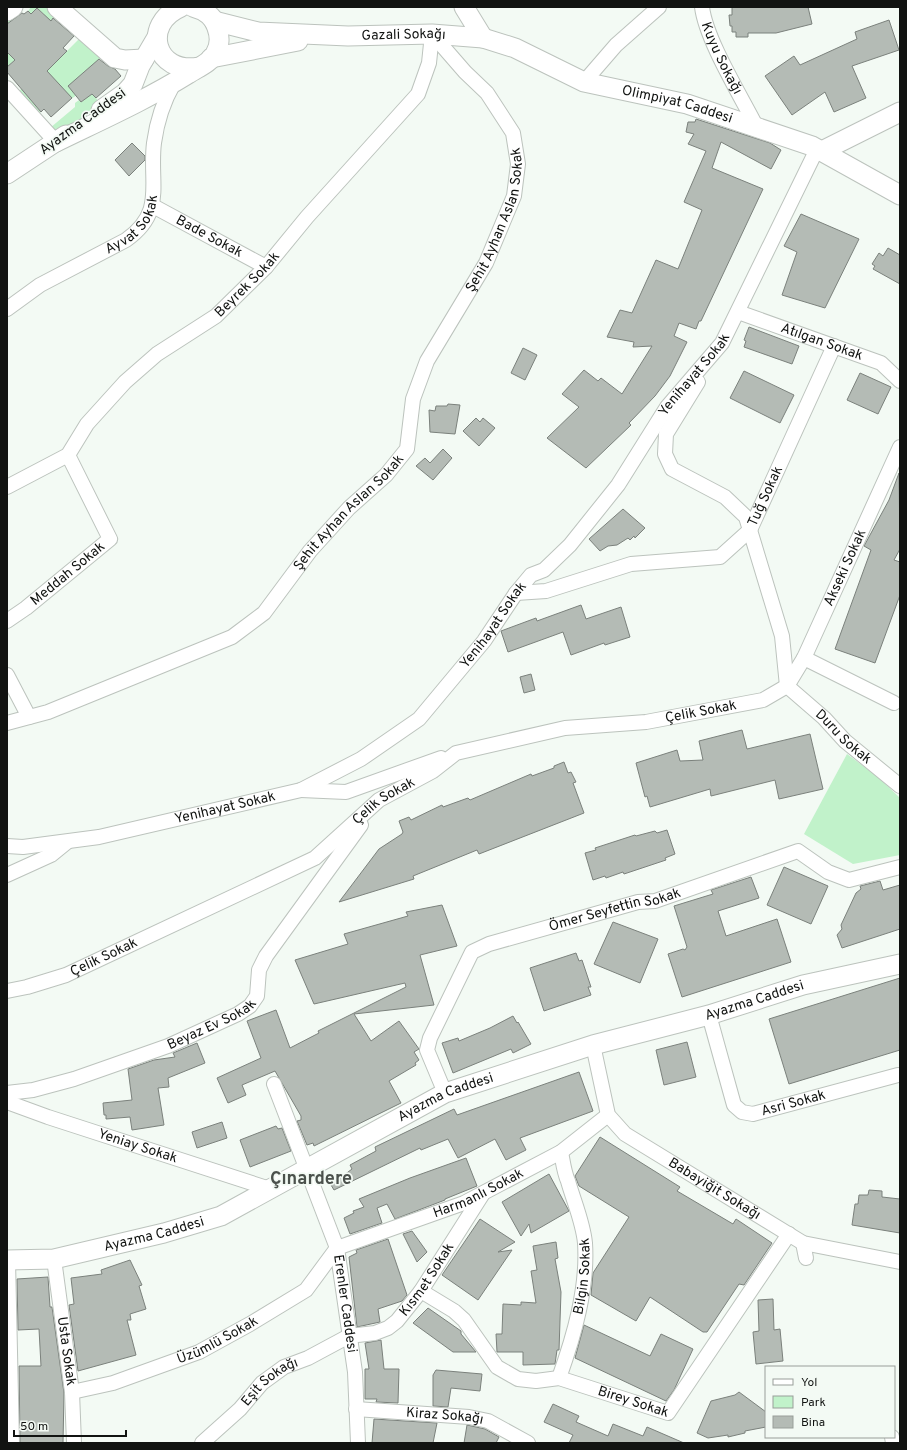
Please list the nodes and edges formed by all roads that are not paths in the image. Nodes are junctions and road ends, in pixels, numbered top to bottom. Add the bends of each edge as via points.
1 (13, 7) edge
2 (57, 7) edge
3 (181, 7) edge
4 (464, 7) edge
5 (659, 7) edge
6 (702, 7) edge
7 (7, 11) edge
8 (203, 11) edge
9 (160, 22) edge
10 (432, 34) junction
11 (325, 36) junction
12 (483, 38) junction
13 (144, 59) junction
14 (205, 63) junction
15 (584, 82) junction
16 (174, 83) junction
17 (7, 88) edge
18 (900, 112) edge
19 (757, 128) junction
20 (56, 142) junction
21 (819, 150) junction
22 (7, 174) edge
23 (900, 195) edge
24 (153, 206) junction
25 (266, 268) junction
26 (7, 310) edge
27 (738, 312) junction
28 (722, 343) junction
29 (834, 346) junction
30 (900, 382) edge
31 (900, 447) edge
32 (68, 455) junction
33 (7, 487) edge
34 (750, 530) junction
35 (516, 593) junction
36 (7, 621) edge
37 (804, 658) junction
38 (7, 676) edge
39 (787, 686) junction
40 (894, 703) dead end
41 (29, 717) junction
42 (7, 723) edge
43 (456, 753) junction
44 (900, 786) edge
45 (301, 790) junction
46 (379, 800) junction
47 (68, 842) junction
48 (7, 846) edge
49 (900, 867) edge
50 (7, 875) edge
51 (900, 964) edge
52 (7, 991) edge
53 (709, 1015) junction
54 (593, 1045) junction
55 (898, 1075) dead end
56 (274, 1084) dead end
57 (7, 1093) edge
58 (445, 1093) junction
59 (7, 1102) edge
60 (608, 1115) junction
61 (561, 1152) junction
62 (308, 1170) junction
63 (270, 1189) junction
64 (483, 1193) junction
65 (789, 1234) junction
66 (803, 1243) junction
67 (337, 1248) junction
68 (806, 1258) dead end
69 (54, 1259) junction
70 (7, 1260) edge
71 (900, 1262) edge
72 (421, 1291) junction
73 (349, 1336) junction
74 (559, 1378) junction
75 (72, 1392) junction
76 (356, 1408) junction
77 (12, 1443) edge
78 (74, 1443) edge
79 (202, 1443) edge
80 (358, 1443) edge
81 (528, 1443) edge

1 - 7 street
2 - 13 street via 115,58
3 - 9 street, Ayazma Caddesi
4 - 12 street
5 - 15 street via 616,45
6 - 19 street, Kuyu Sokağı via 717,48
8 - 11 street via 258,32
8 - 14 street via 219,34 219,45
9 - 13 street, Ayazma Caddesi
9 - 14 street via 158,47 162,56 179,68 188,69
10 - 11 street, Gazali Sokağı
10 - 12 street, Gazali Sokağı
10 - 25 street, Beyrek Sokak via 429,63 418,94 307,217
10 - 41 street, Şehit Ayhan Aslan Sokak via 487,94 513,133 518,164 514,196 486,263 427,361 413,399 407,449 386,475 349,508 310,551 264,613 238,632 177,660 48,712
11 - 14 street
12 - 15 street, Olimpiyat Caddesi via 515,48
13 - 20 street, Ayazma Caddesi via 133,84 125,93
14 - 16 street
15 - 19 street, Olimpiyat Caddesi via 687,104
16 - 20 street
16 - 24 street, Ayvat Sokak via 164,100 157,123
17 - 20 street
18 - 21 street
19 - 21 street, Olimpiyat Caddesi
20 - 22 street, Ayazma Caddesi
21 - 23 street, Olimpiyat Caddesi
21 - 27 street, Yenihayat Sokak
24 - 25 street, Bade Sokak
24 - 26 street, Ayvat Sokak via 136,233 40,285
25 - 32 street, Beyrek Sokak via 216,316 156,354 124,382 87,424
27 - 28 street, Yenihayat Sokak
27 - 29 street, Atılgan Sokak
28 - 34 street via 666,434 664,454 672,469 725,497 746,517
28 - 35 street, Yenihayat Sokak via 667,407 618,485 570,545 544,570 531,575
29 - 30 street, Atılgan Sokak via 881,363
29 - 34 street, Tuğ Sokak
31 - 37 street, Akseki Sokak
32 - 33 street
32 - 36 street, Meddah Sokak via 110,539
34 - 35 street, Tuğ Sokak via 720,557 631,564 546,591
34 - 39 street via 782,636
35 - 45 street, Yenihayat Sokak via 484,641 419,719 361,759
37 - 39 street, Akseki Sokak
37 - 40 street
38 - 41 street
39 - 43 street, Çelik Sokak via 763,700 646,722 565,728
39 - 44 street, Duru Sokak via 845,740
41 - 42 street, Şehit Ayhan Aslan Sokak
43 - 45 street via 346,792
43 - 46 street, Çelik Sokak via 433,771
45 - 47 street, Yenihayat Sokak via 100,838
46 - 52 street, Çelik Sokak via 315,858 66,975
46 - 57 street, Beyaz Ev Sokak via 266,956 259,970 257,996 250,1006 168,1046 74,1079 33,1090
47 - 48 street, Yenihayat Sokak
47 - 50 street via 51,855
49 - 58 street, Ömer Seyfettin Sokak via 850,880 828,872 798,851 655,901 638,902 489,944 472,952 428,1044 427,1050
51 - 53 street, Ayazma Caddesi via 803,985
53 - 54 street, Ayazma Caddesi
53 - 55 street, Asri Sokak via 734,1106 742,1112 753,1114
54 - 58 street, Ayazma Caddesi
54 - 60 street, Babayiğit Sokağı
56 - 62 street, Erenler Caddesi
58 - 62 street, Ayazma Caddesi
59 - 63 street, Yeniay Sokak
60 - 61 street, Harmanlı Sokak
60 - 65 street, Babayiğit Sokağı via 625,1134
61 - 64 street, Harmanlı Sokak
61 - 74 street, Bilgin Sokak via 585,1243 581,1294 571,1345
62 - 63 street, Ayazma Caddesi
62 - 67 street, Erenler Caddesi
63 - 69 street, Ayazma Caddesi via 221,1216 164,1233
64 - 67 street, Harmanlı Sokak via 464,1203
64 - 72 street, Kısmet Sokak
65 - 66 street, Babayiğit Sokağı
65 - 74 street, Birey Sokak via 668,1413
66 - 68 street
66 - 71 street, Babayiğit Sokağı
67 - 73 street, Erenler Caddesi
67 - 75 street, Üzümlü Sokak via 306,1290 199,1352 113,1383
69 - 70 street, Ayazma Caddesi
69 - 75 street, Usta Sokak
70 - 77 street
72 - 73 street, Kısmet Sokak via 397,1321 388,1328 375,1333
72 - 74 street, Birey Sokak via 464,1320 497,1367 518,1379 536,1381
73 - 76 street, Erenler Caddesi via 355,1372
73 - 79 street, Eşit Sokağı via 308,1358 284,1367 262,1383 240,1409
75 - 78 street, Usta Sokak
76 - 80 street, Erenler Caddesi
76 - 81 street, Kiraz Sokağı via 469,1417 488,1421

